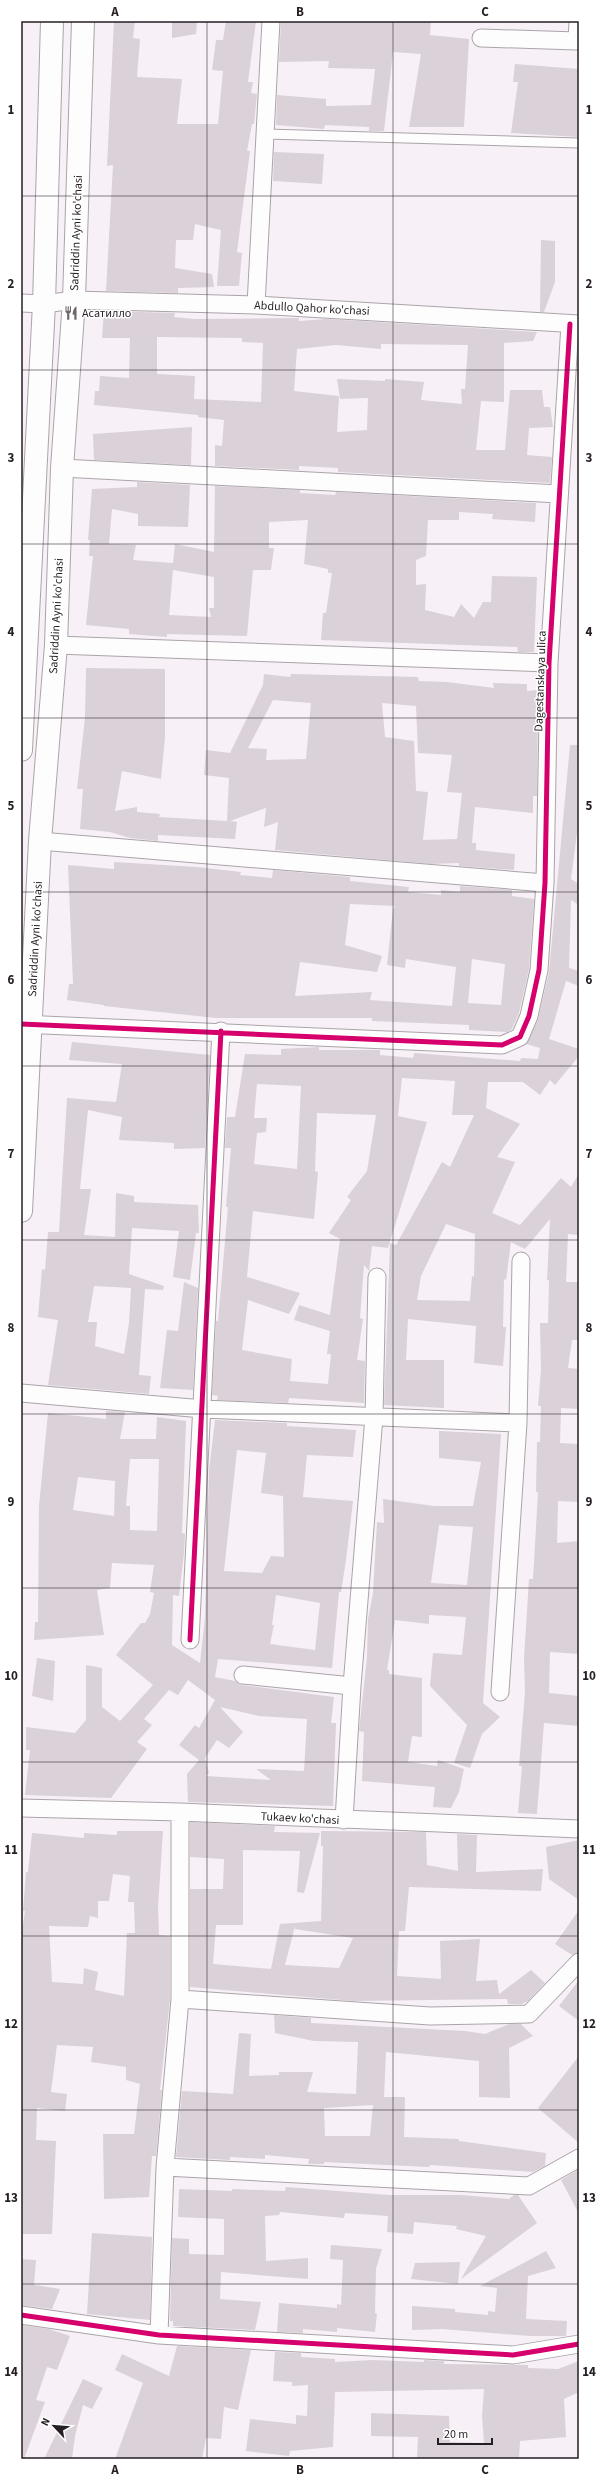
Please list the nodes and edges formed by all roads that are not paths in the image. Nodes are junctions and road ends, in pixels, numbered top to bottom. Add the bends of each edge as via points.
1 (52, 21) edge
2 (83, 21) edge
3 (271, 21) edge
4 (578, 21) edge
5 (481, 38) dead end
6 (266, 134) junction
7 (579, 143) edge
8 (74, 300) junction
9 (21, 303) edge
10 (44, 304) junction
11 (256, 305) junction
12 (574, 324) edge
13 (62, 468) junction
14 (559, 494) junction
15 (56, 645) junction
16 (549, 664) junction
17 (21, 739) edge
18 (40, 841) junction
19 (545, 883) junction
20 (26, 1024) edge
21 (221, 1031) junction
22 (21, 1211) edge
23 (521, 1262) dead end
24 (377, 1277) dead end
25 (21, 1393) edge
26 (203, 1408) junction
27 (374, 1417) junction
28 (518, 1423) junction
29 (190, 1640) dead end
30 (243, 1675) dead end
31 (352, 1686) junction
32 (500, 1692) dead end
33 (21, 1808) edge
34 (180, 1812) junction
35 (344, 1820) junction
36 (579, 1829) edge
37 (579, 1962) edge
38 (180, 1999) junction
39 (579, 2158) edge
40 (165, 2167) junction
41 (21, 2315) edge
42 (159, 2335) junction
43 (579, 2344) edge

1 - 10 main road
2 - 8 main road, Sadriddin Ayni ko'chasi
3 - 6 street
4 - 5 street via 577,41
6 - 7 lane
6 - 11 street
8 - 10 street, Abdullo Qahor ko'chasi
8 - 11 street, Abdullo Qahor ko'chasi
8 - 13 main road, Sadriddin Ayni ko'chasi
9 - 10 street, Abdullo Qahor ko'chasi
10 - 17 main road
11 - 12 street, Abdullo Qahor ko'chasi
12 - 14 street, Dagestanskaya ulica
13 - 14 street
13 - 15 main road, Sadriddin Ayni ko'chasi
14 - 16 street, Dagestanskaya ulica
15 - 16 street
15 - 18 main road, Sadriddin Ayni ko'chasi
16 - 19 street, Dagestanskaya ulica
18 - 19 street
18 - 20 main road, Sadriddin Ayni ko'chasi
19 - 21 street, Dagestanskaya ulica via 539,970 530,1016 520,1037 502,1045
20 - 21 street
20 - 22 main road, Sadriddin Ayni ko'chasi
21 - 26 street
23 - 28 street
24 - 27 street
25 - 26 street
26 - 27 street
26 - 29 street
27 - 28 street
27 - 31 street
28 - 32 street
30 - 31 street
31 - 35 street
33 - 34 street, Tukaev ko'chasi
34 - 35 street, Tukaev ko'chasi
34 - 38 street
35 - 36 street, Tukaev ko'chasi
37 - 38 street via 529,2014 430,2016
38 - 40 street
39 - 40 street via 529,2186
40 - 42 street
41 - 42 street
42 - 43 street via 513,2355

